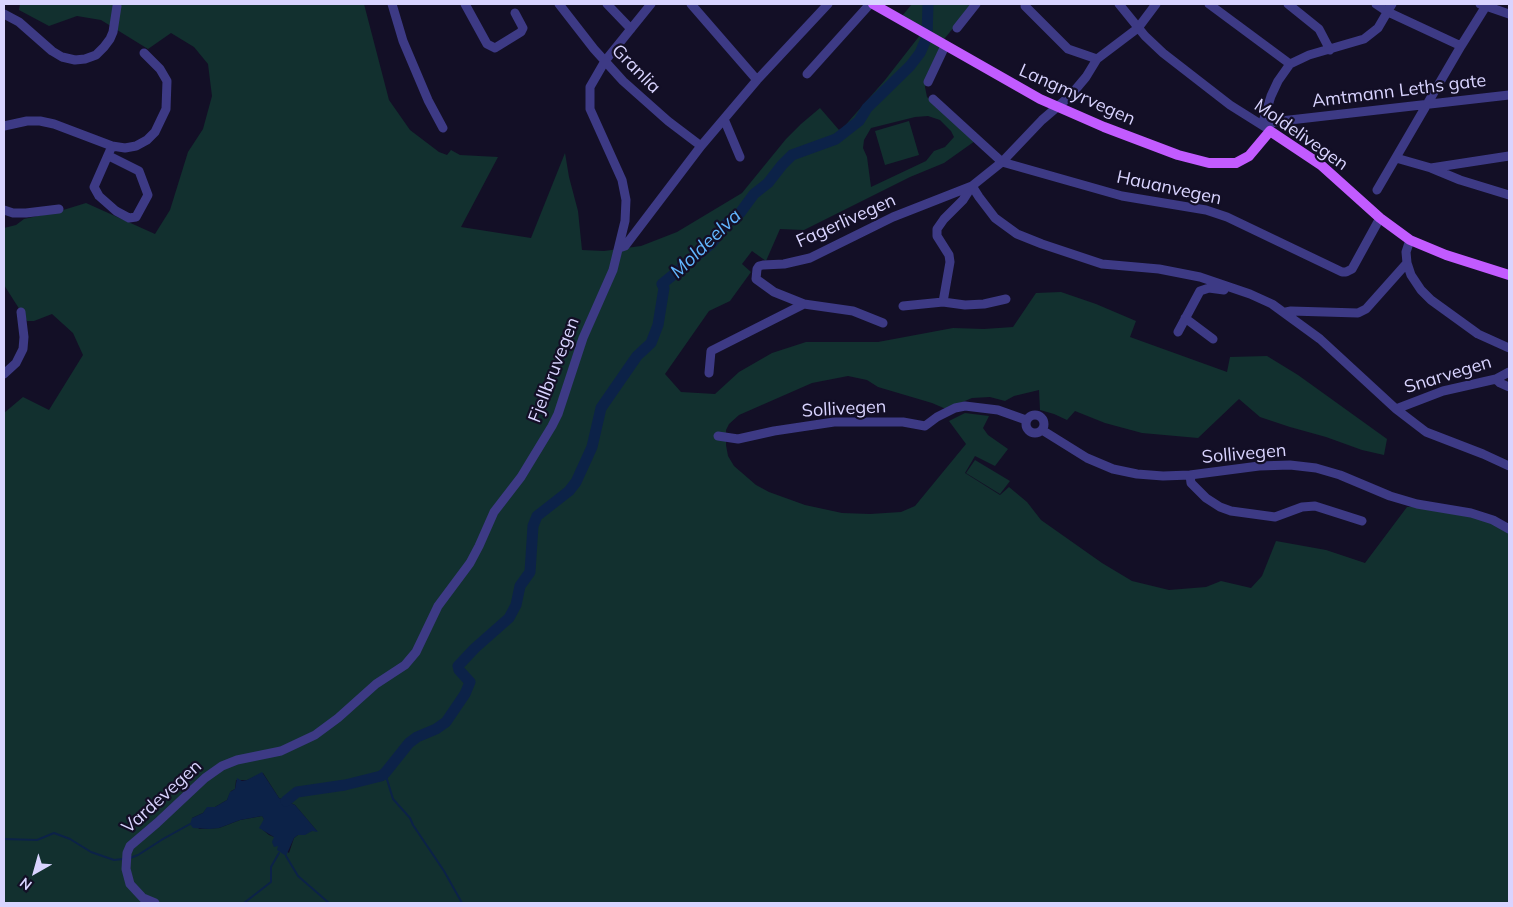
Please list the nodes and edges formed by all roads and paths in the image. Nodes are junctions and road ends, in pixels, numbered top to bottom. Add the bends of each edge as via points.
1 (392, 4) edge
2 (466, 4) edge
3 (559, 4) edge
4 (607, 4) edge
5 (651, 4) edge
6 (691, 4) edge
7 (828, 4) edge
8 (872, 4) edge
9 (976, 4) edge
10 (1119, 4) edge
11 (1156, 4) edge
12 (1209, 4) edge
13 (1288, 4) edge
14 (1376, 4) edge
15 (1485, 5) edge
16 (117, 6) dead end
17 (1025, 6) dead end
18 (1390, 8) edge
19 (515, 13) dead end
20 (4, 14) edge
21 (1509, 14) edge
22 (957, 28) dead end
23 (1138, 28) junction
24 (631, 29) junction
25 (942, 44) junction
26 (1461, 46) junction
27 (1330, 50) junction
28 (144, 53) dead end
29 (1097, 59) junction
30 (605, 61) junction
31 (1290, 64) junction
32 (807, 74) dead end
33 (758, 80) junction
34 (928, 82) dead end
35 (1509, 95) edge
36 (933, 99) dead end
37 (1428, 104) junction
38 (1057, 108) junction
39 (724, 119) junction
40 (4, 126) edge
41 (444, 128) dead end
42 (1266, 128) junction
43 (112, 146) junction
44 (701, 146) junction
45 (109, 156) junction
46 (1509, 156) edge
47 (740, 157) dead end
48 (1396, 158) junction
49 (1002, 162) junction
50 (1431, 168) junction
51 (972, 186) junction
52 (1377, 190) dead end
53 (1509, 195) edge
54 (59, 209) dead end
55 (4, 210) edge
56 (1380, 218) junction
57 (1410, 240) junction
58 (619, 248) junction
59 (1407, 262) junction
60 (1509, 275) edge
61 (1234, 289) junction
62 (1006, 299) dead end
63 (943, 302) junction
64 (804, 304) junction
65 (903, 306) dead end
66 (21, 312) dead end
67 (1286, 312) junction
68 (1185, 318) junction
69 (883, 324) dead end
70 (1178, 332) dead end
71 (1213, 339) dead end
72 (1509, 348) edge
73 (1509, 372) edge
74 (709, 373) dead end
75 (4, 374) edge
76 (1496, 379) junction
77 (1509, 387) edge
78 (1396, 409) junction
79 (1026, 420) junction
80 (1042, 430) junction
81 (718, 436) dead end
82 (1509, 466) edge
83 (1190, 475) junction
84 (1362, 521) dead end
85 (1509, 529) edge
86 (356, 700) joint
87 (155, 903) edge

1 - 41 street via 403,42
2 - 19 street via 487,44 495,48 521,32 523,28
3 - 30 street, Granlia
4 - 24 street
5 - 24 street
6 - 33 street
7 - 33 street, Fjellbruvegen
8 - 25 main road, Langmyrvegen
8 - 32 street
9 - 22 street
10 - 23 street, Moldelivegen
11 - 23 street, Fagerlivegen
12 - 31 street
13 - 27 street via 1319,29
14 - 18 street
15 - 21 street
15 - 26 street
16 - 20 street via 113,32 104,47 96,55 75,60 52,51 19,22
17 - 29 street via 1068,49
18 - 26 street
18 - 27 street via 1378,28 1364,39
23 - 29 street, Fagerlivegen
23 - 42 street, Moldelivegen via 1176,64 1230,106
24 - 30 street
25 - 34 street
25 - 38 main road, Langmyrvegen
26 - 37 street
27 - 31 street
28 - 43 street via 167,81 166,109 148,140 126,148
29 - 38 street, Fagerlivegen via 1084,81
30 - 44 street, Granlia via 644,102
30 - 58 street via 590,87 590,109 622,180 626,200
31 - 42 street via 1271,96
33 - 39 street, Fjellbruvegen
35 - 37 street, Amtmann Leths gate
36 - 49 street
37 - 42 street, Amtmann Leths gate via 1281,121
37 - 48 street
38 - 42 main road, Langmyrvegen via 1167,151 1218,164 1236,164 1246,159 1257,148
38 - 49 street, Fagerlivegen
39 - 44 street, Fjellbruvegen
39 - 47 street
40 - 43 street via 40,121
42 - 56 main road, Moldelivegen via 1321,164
43 - 45 street
44 - 58 street, Fjellbruvegen via 625,246
45 - 45 street via 139,171 148,195 136,217 129,218 116,211 94,187
46 - 50 street
48 - 50 street
48 - 52 street
49 - 51 street, Fagerlivegen
49 - 56 street, Hauanvegen via 1122,196 1206,210 1342,272 1352,269
50 - 53 street
51 - 61 street via 995,218 1017,234 1042,244 1102,264 1182,273
51 - 63 street via 937,229 950,262
51 - 64 street, Fagerlivegen via 893,217 810,258 759,266 756,279 761,284
54 - 55 street via 20,213
56 - 57 main road, Moldelivegen
57 - 59 street
57 - 60 main road, Moldelivegen
58 - 86 street, Fjellbruvegen via 552,426 521,477 494,512 470,563 438,606 416,652 405,665
59 - 67 street via 1366,309 1358,313
59 - 72 street via 1411,275 1430,300 1478,334
61 - 67 street via 1261,298
61 - 68 street via 1200,291
62 - 63 street via 965,305
63 - 65 street
64 - 69 street, Fagerlivegen via 853,311
64 - 74 street via 712,351
66 - 75 street via 23,349
67 - 78 street
68 - 70 street
68 - 71 street
73 - 76 street, Snarvegen
76 - 77 street
76 - 78 street, Snarvegen via 1443,391
78 - 82 street via 1426,432
79 - 80 street, Sollivegen via 1026,428 1030,432
79 - 80 street, Sollivegen via 1033,415 1039,416 1044,422
79 - 81 street, Sollivegen via 998,410 965,406 936,416 925,426 904,422 834,422 738,439
80 - 83 street, Sollivegen via 1071,450 1113,469 1137,474
83 - 84 street via 1192,483 1206,498 1231,511 1275,517 1314,506
83 - 85 street, Sollivegen via 1290,464 1316,468 1390,496 1471,513
86 - 87 street, Vardevegen via 323,730 298,744 281,752 222,766 130,846 127,877 135,891

